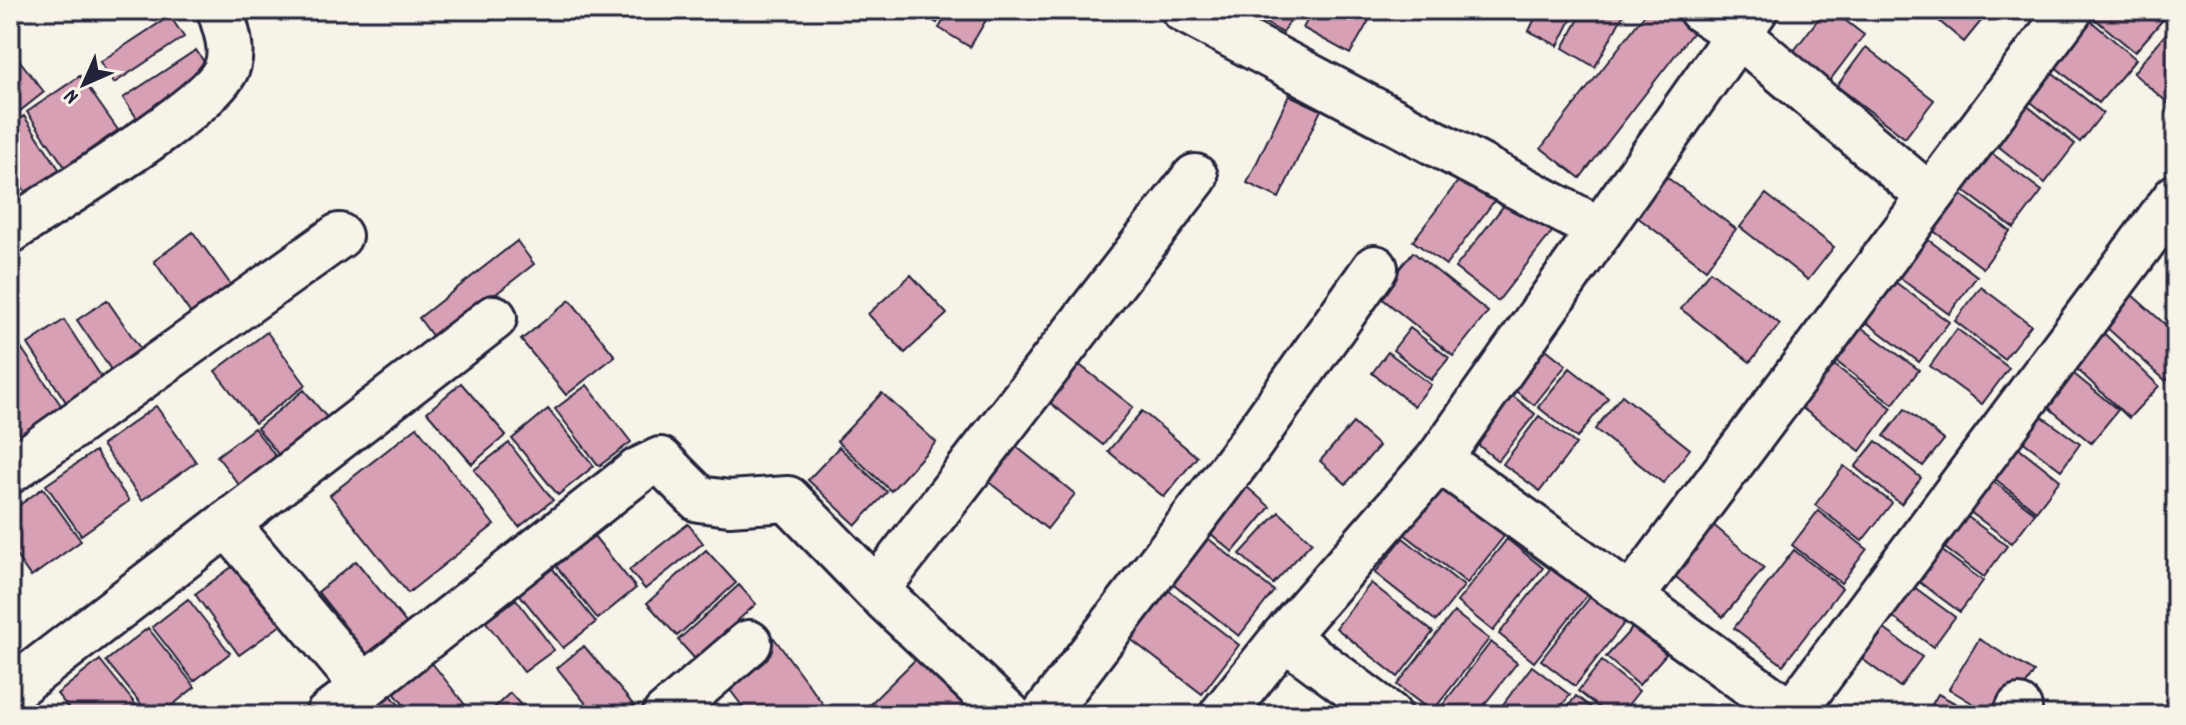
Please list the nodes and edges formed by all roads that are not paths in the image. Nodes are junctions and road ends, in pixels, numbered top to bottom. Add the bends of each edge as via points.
1 (220, 10) edge
2 (1184, 10) edge
3 (1701, 10) edge
4 (2070, 10) edge
5 (1746, 22) edge
6 (1195, 177) dead end
7 (1930, 197) junction
8 (2176, 197) edge
9 (1600, 230) junction
10 (10, 231) edge
11 (339, 236) dead end
12 (1375, 268) dead end
13 (494, 318) dead end
14 (1439, 459) junction
15 (10, 471) edge
16 (228, 525) junction
17 (876, 590) junction
18 (1631, 597) junction
19 (1284, 637) junction
20 (749, 643) dead end
21 (364, 687) junction
22 (10, 691) edge
23 (710, 701) edge
24 (1793, 714) edge
25 (328, 715) edge
26 (665, 715) edge
27 (1009, 715) edge
28 (1044, 715) edge
29 (1222, 715) edge
30 (1389, 715) edge

1 - 10 street via 230,42 220,81 191,108
2 - 9 street
3 - 5 street
4 - 7 street
5 - 7 street
5 - 9 street
6 - 17 street
7 - 18 street
8 - 24 street
9 - 14 street
11 - 15 street
12 - 28 street via 1248,447
13 - 16 street
14 - 18 street
14 - 19 street
16 - 21 street
16 - 22 street
17 - 21 street via 788,499 699,499 660,460 639,470
17 - 27 street
18 - 24 street
19 - 29 street
19 - 30 street
20 - 23 street
21 - 25 street
23 - 26 street

